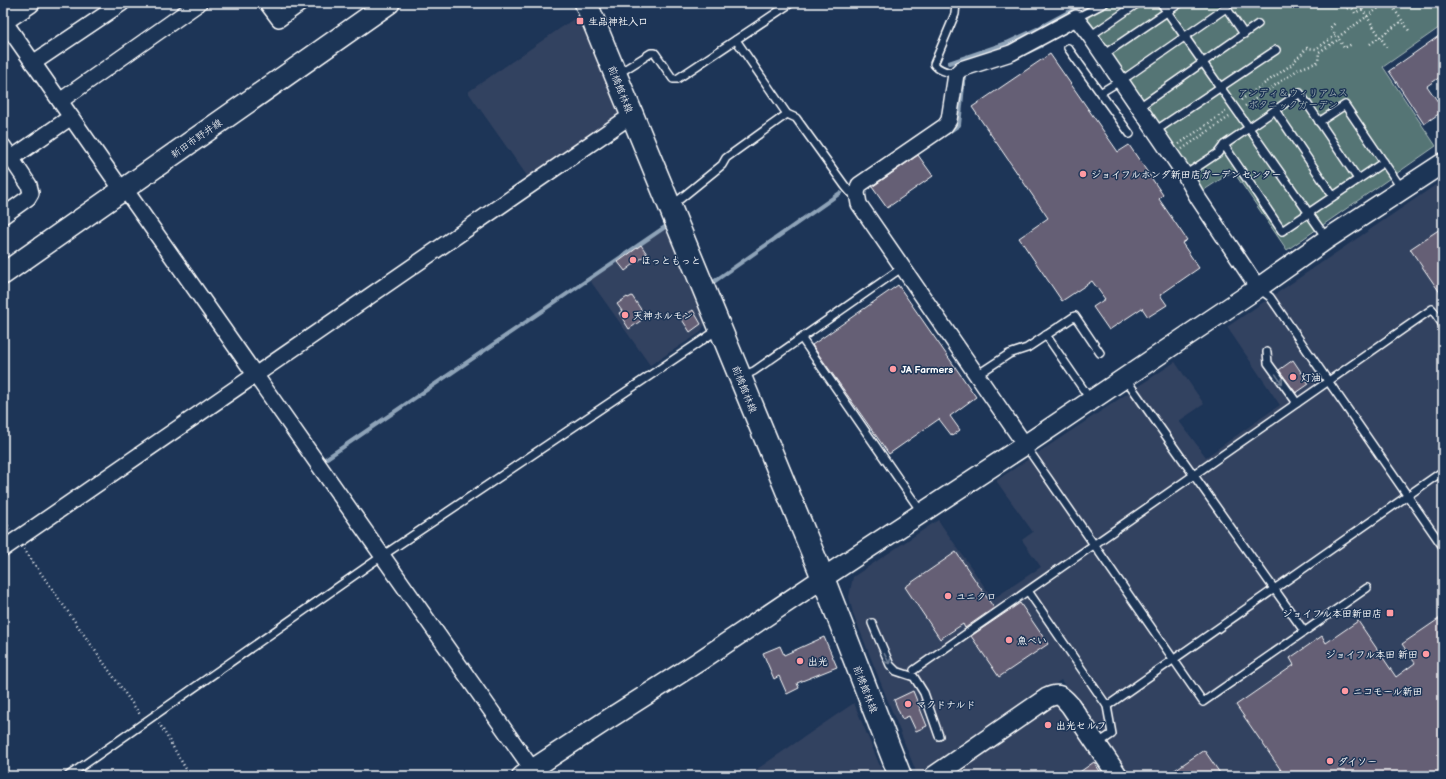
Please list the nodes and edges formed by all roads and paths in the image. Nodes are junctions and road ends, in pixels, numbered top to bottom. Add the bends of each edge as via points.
1 (30, 3) edge
2 (122, 3) edge
3 (200, 3) edge
4 (267, 3) edge
5 (302, 3) edge
6 (586, 3) edge
7 (791, 3) edge
8 (956, 3) edge
9 (1105, 3) edge
10 (1138, 3) edge
11 (1161, 3) edge
12 (1180, 3) edge
13 (1342, 3) edge
14 (1351, 3) edge
15 (1358, 3) edge
16 (1364, 3) edge
17 (1386, 3) edge
18 (1390, 3) edge
19 (1224, 6) edge
20 (376, 7) edge
21 (1362, 9) junction
22 (1167, 12) junction
23 (1076, 18) junction
24 (3, 21) edge
25 (1402, 21) junction
26 (1336, 22) dead end
27 (1258, 24) dead end
28 (1410, 32) dead end
29 (1244, 34) junction
30 (1090, 36) junction
31 (1185, 37) junction
32 (1338, 37) junction
33 (736, 40) junction
34 (1352, 44) dead end
35 (1370, 44) dead end
36 (1068, 48) dead end
37 (1388, 49) dead end
38 (1276, 50) dead end
39 (1103, 55) junction
40 (33, 63) junction
41 (1202, 63) junction
42 (615, 73) junction
43 (956, 74) junction
44 (1120, 80) junction
45 (1220, 88) junction
46 (1100, 93) junction
47 (60, 101) junction
48 (1138, 107) junction
49 (1235, 109) junction
50 (1275, 110) junction
51 (787, 114) junction
52 (632, 115) junction
53 (71, 117) junction
54 (1319, 122) junction
55 (1249, 128) junction
56 (1155, 132) junction
57 (1130, 134) dead end
58 (1224, 145) junction
59 (3, 146) edge
60 (1170, 154) junction
61 (12, 158) junction
62 (1384, 162) junction
63 (1443, 163) edge
64 (1185, 175) junction
65 (1358, 179) junction
66 (1402, 189) junction
67 (122, 190) junction
68 (857, 193) junction
69 (1333, 196) junction
70 (668, 202) junction
71 (1308, 213) junction
72 (3, 216) edge
73 (1327, 239) junction
74 (903, 267) junction
75 (3, 274) edge
76 (1258, 288) junction
77 (1443, 325) edge
78 (720, 329) junction
79 (1046, 335) junction
80 (802, 339) junction
81 (1267, 352) dead end
82 (1100, 353) dead end
83 (977, 375) junction
84 (255, 376) junction
85 (740, 377) junction
86 (1125, 378) junction
87 (1328, 381) junction
88 (1092, 401) junction
89 (1296, 403) junction
90 (1026, 445) junction
91 (1443, 472) edge
92 (1194, 475) junction
93 (1408, 496) junction
94 (922, 513) junction
95 (3, 520) edge
96 (17, 539) junction
97 (1094, 544) junction
98 (1443, 547) edge
99 (3, 549) edge
100 (382, 556) junction
101 (823, 578) junction
102 (1367, 588) dead end
103 (1274, 589) junction
104 (1028, 591) junction
105 (872, 623) dead end
106 (1304, 631) junction
107 (1174, 659) junction
108 (914, 670) dead end
109 (1107, 706) junction
110 (155, 716) junction
111 (146, 722) junction
112 (939, 736) dead end
113 (1096, 745) junction
114 (530, 774) edge
115 (68, 776) edge
116 (190, 776) edge
117 (900, 776) edge
118 (934, 776) edge
119 (1118, 776) edge

1 - 24 street
2 - 40 street
3 - 47 street
4 - 5 street via 279,19
6 - 42 main road, 前橋館林線
7 - 33 lane
8 - 43 lane via 955,14 934,64 941,70
9 - 23 lane
10 - 30 lane
11 - 22 lane
12 - 22 lane
13 - 21 path via 1346,9 1351,6 1355,13
14 - 15 path
15 - 21 path
16 - 21 path
17 - 32 path
18 - 25 path
19 - 29 lane
19 - 31 lane
20 - 67 main road, 新田市野井線
21 - 37 path
22 - 31 lane
22 - 39 lane
23 - 30 street
23 - 43 street via 1011,53 965,66
24 - 40 street
25 - 28 path
25 - 35 path
26 - 32 path via 1330,28
27 - 29 lane
29 - 41 lane
30 - 39 street
31 - 41 lane
31 - 44 lane
32 - 34 path via 1344,48
32 - 49 path via 1316,48 1307,48 1291,65
32 - 49 path via 1319,52 1318,62 1299,69
33 - 42 lane via 677,79 673,79 655,54 651,53
33 - 51 lane
36 - 46 lane
38 - 45 lane
39 - 44 street
40 - 47 street
41 - 45 lane
41 - 48 lane
42 - 52 main road, 前橋館林線
43 - 68 street via 950,120 859,185
44 - 46 lane
44 - 48 street
45 - 49 lane
45 - 56 lane
46 - 57 lane
47 - 53 street
48 - 56 street
49 - 55 lane
49 - 60 path
49 - 60 path
50 - 54 lane via 1300,93
50 - 55 lane
50 - 69 lane
51 - 68 lane via 796,118 850,192
51 - 70 lane via 726,158 722,165 680,199
52 - 70 main road, 前橋館林線
52 - 84 street
53 - 61 street
53 - 67 street
54 - 62 lane via 1345,105
54 - 65 lane
55 - 58 lane
55 - 71 lane
56 - 60 street
58 - 64 lane via 1218,153
58 - 71 lane via 1282,231
59 - 61 street
60 - 64 street
61 - 72 street via 29,185 31,193
62 - 65 lane
62 - 66 lane
63 - 66 street
64 - 76 street
65 - 69 lane
66 - 73 street
67 - 75 main road, 新田市野井線
67 - 84 street
68 - 74 street via 859,204
69 - 71 lane
70 - 78 main road, 前橋館林線
71 - 73 lane
73 - 76 street
74 - 80 lane
74 - 83 street
76 - 86 street
76 - 87 lane via 1270,297
77 - 87 lane via 1432,309
78 - 85 main road, 前橋館林線
78 - 100 lane
79 - 82 lane via 1075,316
79 - 83 lane via 1028,348 1009,354
79 - 88 lane
80 - 85 lane via 754,371
80 - 94 lane
81 -> 89 lane via 1268,363
83 - 90 street
84 - 96 street
84 - 100 street
85 - 101 main road, 前橋館林線
86 - 88 street
86 - 92 lane
87 - 89 lane
87 - 93 lane
88 - 90 street
89 - 92 lane
90 - 94 street
90 - 97 lane
91 - 93 lane
92 - 97 lane
92 - 103 lane
93 - 98 lane
93 - 103 lane
94 - 101 street
95 - 96 path
96 - 99 street
96 - 111 path
97 - 104 lane
97 - 107 lane
100 - 110 lane
100 - 114 street
101 - 114 street
101 - 117 main road, 前橋館林線
102 - 106 lane
103 - 106 lane
103 - 107 lane
104 - 108 lane
104 - 109 lane
105 -> 112 lane via 890,665 896,671 914,677 924,693
106 - 107 lane via 1203,702
107 - 109 lane
109 - 113 lane via 1112,734
110 - 111 lane
110 - 116 path
111 - 115 lane
113 - 118 street via 1064,698 1053,695
113 - 119 street

